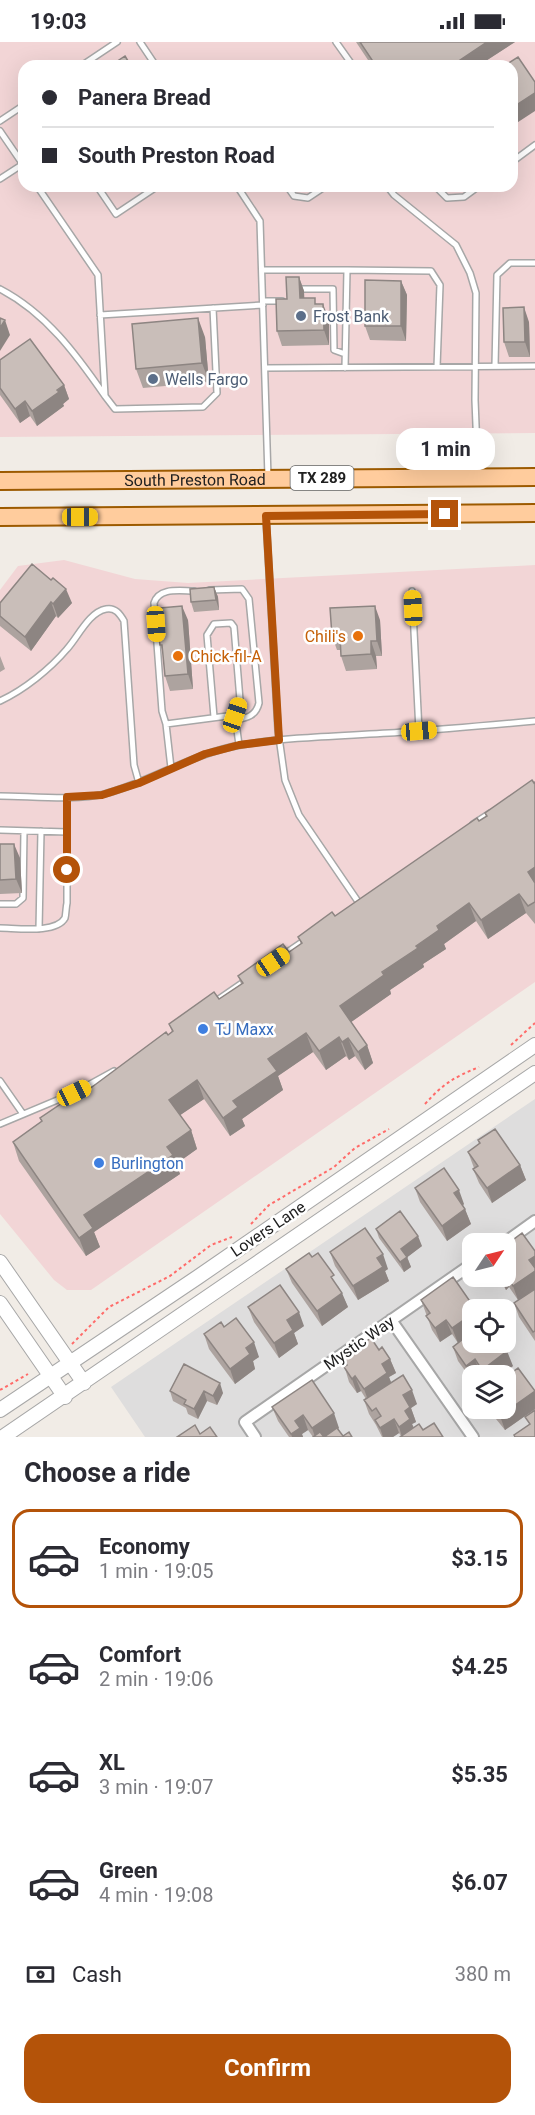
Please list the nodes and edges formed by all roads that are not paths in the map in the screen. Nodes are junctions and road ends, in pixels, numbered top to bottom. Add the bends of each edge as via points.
1 (117, 42) edge
2 (141, 42) edge
3 (336, 42) edge
4 (90, 60) edge
5 (152, 60) edge
6 (349, 60) edge
7 (18, 109) edge
8 (0, 121) edge
9 (0, 131) edge
10 (535, 145) edge
11 (18, 158) edge
12 (518, 158) edge
13 (18, 168) edge
14 (0, 180) edge
15 (41, 192) edge
16 (101, 192) edge
17 (149, 192) edge
18 (241, 192) edge
19 (291, 192) edge
20 (317, 192) edge
21 (392, 192) edge
22 (441, 192) edge
23 (470, 192) edge
24 (535, 263) edge
25 (262, 270) junction
26 (347, 270) junction
27 (0, 289) edge
28 (289, 289) edge
29 (315, 289) junction
30 (288, 300) edge
31 (314, 300) edge
32 (263, 303) junction
33 (213, 308) junction
34 (100, 315) junction
35 (345, 354) junction
36 (495, 366) junction
37 (535, 366) edge
38 (437, 367) junction
39 (475, 367) junction
40 (264, 368) junction
41 (345, 368) junction
42 (105, 396) junction
43 (478, 477) junction
44 (535, 477) edge
45 (268, 479) junction
46 (0, 480) edge
47 (535, 513) edge
48 (266, 516) junction
49 (0, 517) edge
50 (208, 590) edge
51 (196, 591) edge
52 (412, 591) dead end
53 (0, 701) edge
54 (214, 717) junction
55 (235, 717) junction
56 (535, 722) edge
57 (166, 724) junction
58 (419, 731) junction
59 (279, 740) junction
60 (239, 745) junction
61 (171, 768) junction
62 (139, 783) junction
63 (0, 796) edge
64 (67, 797) junction
65 (495, 809) edge
66 (467, 829) edge
67 (0, 831) edge
68 (24, 831) junction
69 (41, 831) junction
70 (67, 832) junction
71 (368, 897) edge
72 (359, 903) junction
73 (0, 904) edge
74 (350, 909) edge
75 (0, 928) edge
76 (39, 929) junction
77 (312, 935) edge
78 (273, 962) edge
79 (250, 977) edge
80 (205, 1008) edge
81 (535, 1046) edge
82 (124, 1065) edge
83 (535, 1073) edge
84 (0, 1081) edge
85 (23, 1114) junction
86 (0, 1124) edge
87 (535, 1221) edge
88 (516, 1235) edge
89 (0, 1262) edge
90 (462, 1271) edge
91 (0, 1303) edge
92 (391, 1320) junction
93 (70, 1363) junction
94 (51, 1376) junction
95 (84, 1383) junction
96 (64, 1396) junction
97 (0, 1410) edge
98 (3, 1437) edge
99 (255, 1437) edge
100 (473, 1437) edge

1 - 4 lane
2 - 5 lane
3 - 6 lane
7 - 8 lane
9 - 11 lane
10 - 12 lane
13 - 14 lane
15 - 34 lane via 98,275
16 - 17 lane via 116,214
18 - 25 lane via 260,221
19 - 20 lane via 308,198
21 - 39 lane via 456,245 470,273 476,293
22 - 23 lane via 447,198 464,197
24 - 36 lane via 510,263 497,275
25 - 26 lane
25 - 32 lane
26 - 35 lane
26 - 38 lane via 431,271 440,285
27 - 42 lane via 41,317 74,352
28 - 29 lane
29 - 31 lane
29 - 35 lane via 333,289 334,350
30 - 32 lane
32 - 33 lane
32 - 40 lane
33 - 34 lane
33 - 42 lane via 217,393 203,407 115,409
34 - 42 lane
35 - 41 lane
36 - 37 lane
36 - 39 lane
38 - 39 lane
38 - 41 lane
39 - 43 lane
40 - 41 lane
40 - 45 lane
43 - 44 main road, South Preston Road / TX 289
43 - 45 main road, South Preston Road / TX 289
45 - 46 main road, South Preston Road / TX 289
47 - 48 main road
48 - 49 main road
48 - 59 lane
50 - 55 lane via 242,589 249,599 259,703 254,714
51 - 57 lane via 162,592 154,603
52 - 58 lane
53 - 62 lane via 44,671 97,613 113,609 124,621 134,765
54 - 55 lane
54 - 55 lane via 207,635 214,624 231,623 240,700
54 - 57 lane
55 - 60 lane
56 - 58 lane
57 - 61 lane
58 - 59 lane
59 - 60 lane
59 - 72 lane via 285,780 299,815
60 - 61 lane
61 - 62 lane
62 - 64 lane via 102,795
63 - 64 lane
64 - 70 lane
65 - 66 lane
67 - 68 lane
68 - 69 lane
68 - 73 lane via 23,898 16,904
69 - 70 lane
69 - 76 lane
70 - 76 lane via 64,918 57,926
71 - 72 lane
72 - 74 lane
75 - 76 lane
77 - 78 lane
79 - 80 lane
81 - 93 street, Lovers Lane
82 - 85 lane via 74,1093
83 - 95 street, Lovers Lane
84 - 85 lane
85 - 86 lane
87 - 88 street
89 - 93 street
90 - 92 street, Mystic Way
91 - 94 street
92 - 99 street, Mystic Way via 245,1422
92 - 100 street
93 - 94 street, Lovers Lane
93 - 95 street
94 - 96 street
94 - 97 street, Lovers Lane
95 - 96 street, Lovers Lane
96 - 98 street, Lovers Lane

